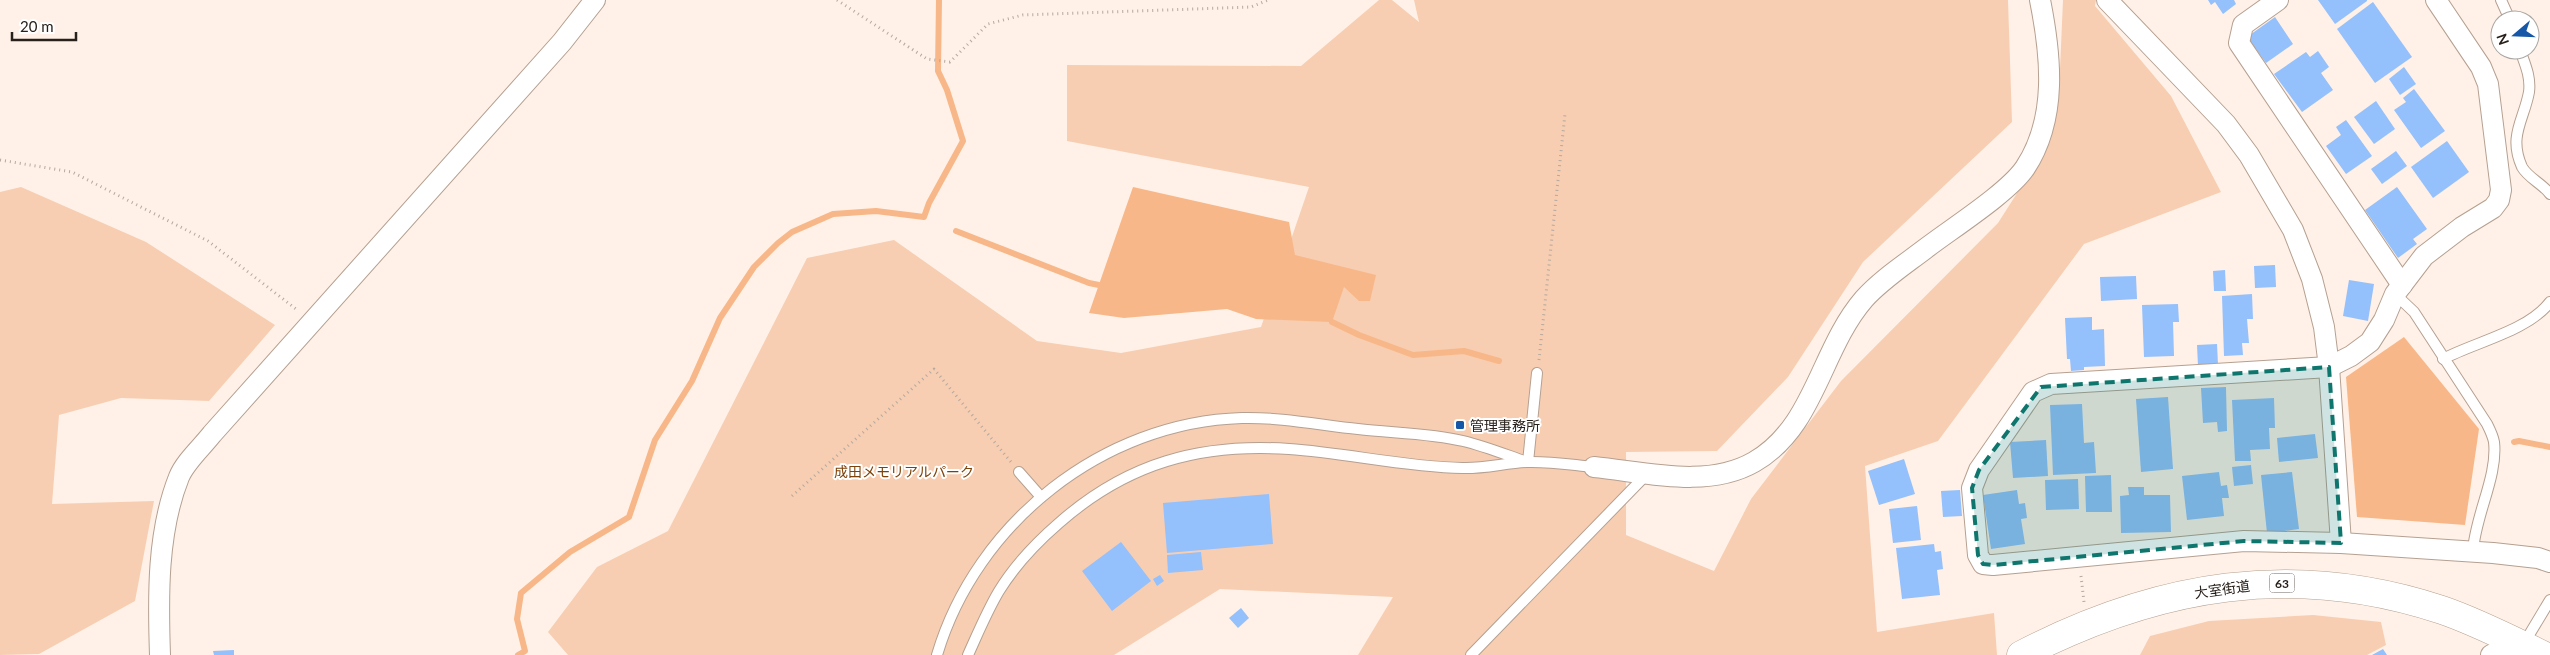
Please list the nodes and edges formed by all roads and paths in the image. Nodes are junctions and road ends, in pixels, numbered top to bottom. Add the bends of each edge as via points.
1 (594, 0) edge
2 (837, 0) edge
3 (1268, 0) edge
4 (2040, 0) edge
5 (2107, 0) edge
6 (2278, 0) edge
7 (2436, 0) edge
8 (2523, 60) edge
9 (1564, 114) dead end
10 (0, 160) edge
11 (2550, 194) edge
12 (2399, 290) junction
13 (2550, 302) edge
14 (312, 322) junction
15 (2443, 359) junction
16 (2329, 367) junction
17 (1537, 373) joint
18 (1528, 462) junction
19 (1594, 466) joint
20 (1019, 472) joint
21 (1648, 472) junction
22 (792, 496) dead end
23 (1041, 497) junction
24 (2341, 544) junction
25 (2473, 551) junction
26 (2077, 556) junction
27 (2550, 562) edge
28 (2550, 600) edge
29 (2085, 604) dead end
30 (2527, 648) edge
31 (160, 655) edge
32 (937, 655) edge
33 (968, 655) edge
34 (1471, 655) edge
35 (2021, 655) edge
36 (2491, 655) edge

1 - 14 street via 562,42
2 - 3 path via 927,59 950,62 988,24 1023,15 1251,8
4 - 21 street via 2048,38 2050,76 2046,110 2037,143 2024,169 2005,189 1883,281 1864,299 1848,321 1796,424 1780,444 1753,463 1720,475
5 - 16 street via 2226,124 2249,155 2293,230 2312,279 2324,327
6 - 12 street via 2243,25 2239,43
7 - 12 street via 2482,67 2488,84 2499,200 2493,208 2424,256
8 - 11 lane via 2529,92 2517,129 2518,154 2523,169
9 - 17 path
10 - 14 path via 72,172 208,241
12 - 15 lane
12 - 16 street via 2370,342
13 - 15 lane via 2520,325
14 - 31 street via 212,434 180,475 163,548 158,600
15 - 25 lane via 2487,424 2494,440 2494,459 2474,533
16 - 24 street
16 - 26 street via 2051,384 2033,392 1979,470 1972,488 1978,555 1983,564 1993,565
17 - 18 lane
18 - 19 lane
18 - 23 lane via 1462,441 1243,418 1181,426 1129,442 1074,472
18 - 33 lane via 1463,468 1290,449 1244,448 1210,450 1171,458 1110,484 1043,536 1000,590
19 - 21 street
20 - 22 path via 934,369
20 - 23 lane
21 - 34 lane
23 - 32 lane via 1024,510 998,539 976,571 954,606
24 - 25 street
24 - 26 street via 2244,541
25 - 27 street
26 - 29 path
28 - 30 lane
30 - 35 main road, 大室街道 / 63 via 2444,610 2390,595 2331,585 2286,582 2235,585 2170,598 2058,636
30 - 36 street

